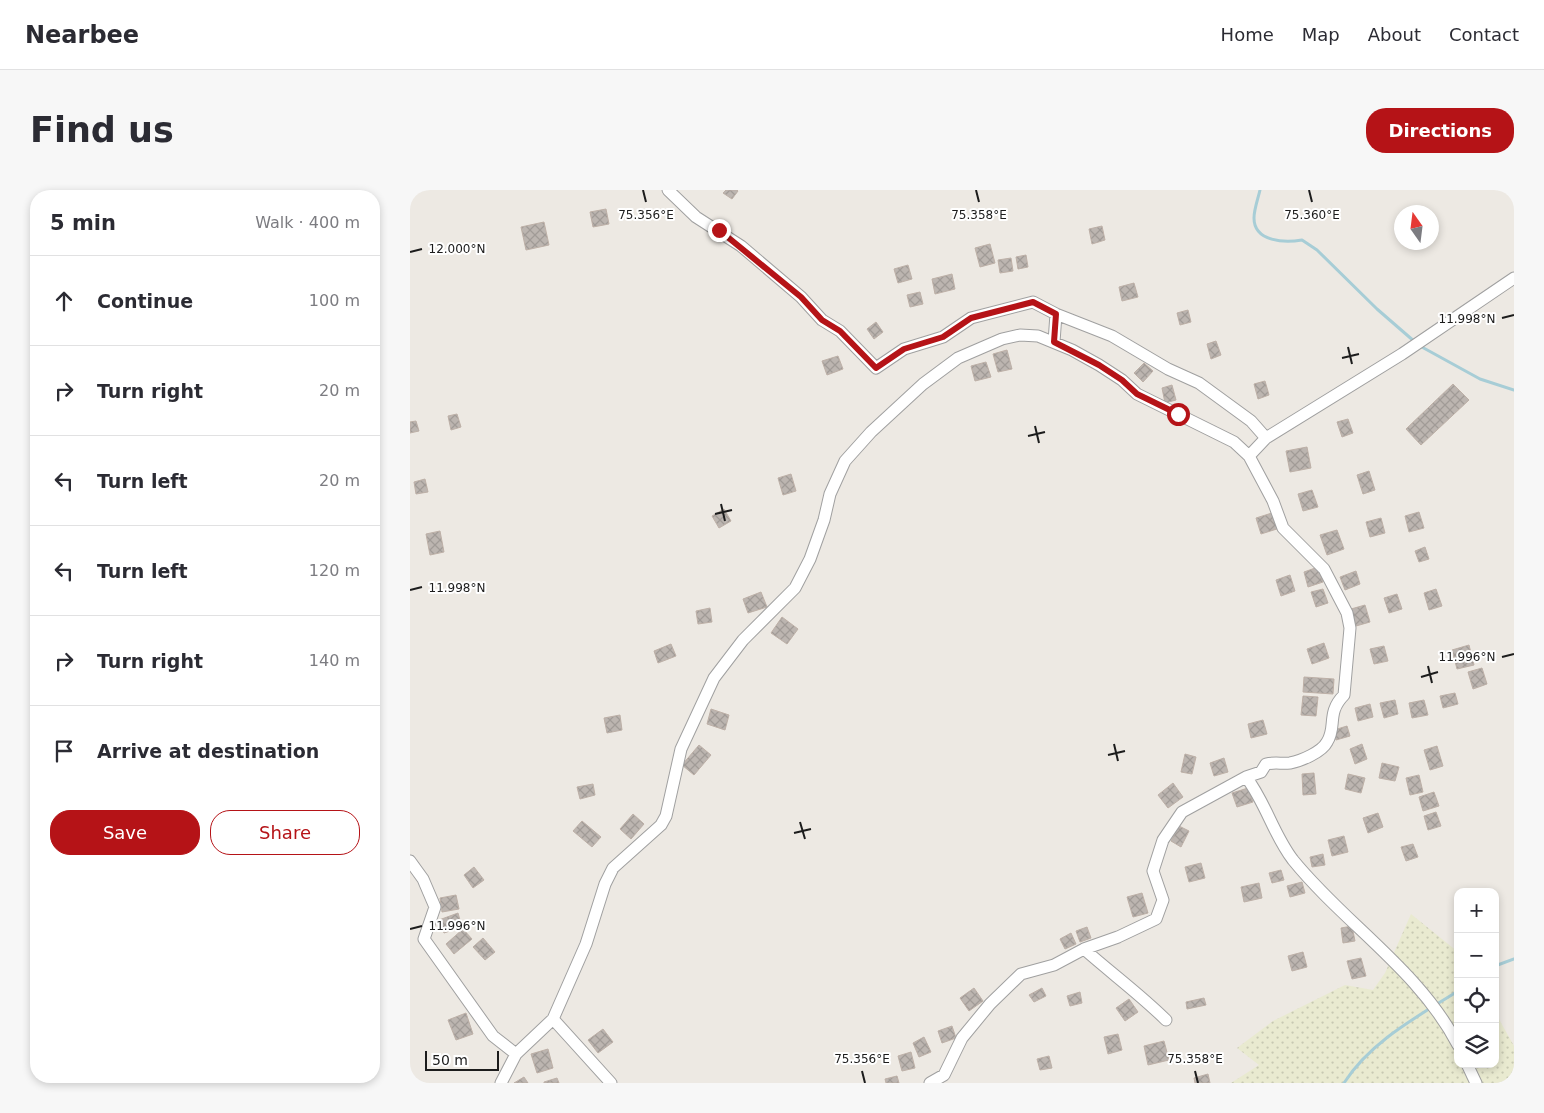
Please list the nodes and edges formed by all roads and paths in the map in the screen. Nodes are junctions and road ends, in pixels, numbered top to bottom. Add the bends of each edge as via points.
1 (668, 190) edge
2 (1514, 278) edge
3 (1056, 314) junction
4 (1054, 342) junction
5 (1266, 438) junction
6 (1249, 456) junction
7 (1246, 777) junction
8 (410, 861) edge
9 (1084, 949) junction
10 (553, 1019) junction
11 (1166, 1020) dead end
12 (1454, 1039) edge
13 (516, 1054) junction
14 (1469, 1068) edge
15 (501, 1083) edge
16 (612, 1083) edge
17 (930, 1083) edge
18 (1476, 1083) edge

1 - 3 street via 696,217 740,246 801,297 876,368 912,347 943,337 971,318 1033,302
2 - 5 street via 1423,340
3 - 4 street
3 - 5 street via 1112,336 1199,383 1251,421
4 - 6 street via 1115,375 1137,394 1234,442
4 - 10 street via 1038,336 1020,335 958,358 923,384 845,461 830,494 810,559 795,588 743,640 714,678 680,749 666,816 661,825 613,868 586,944
5 - 6 street
6 - 7 street via 1274,500 1283,528 1324,569 1347,613 1350,628 1344,694 1335,704 1328,742 1312,754 1290,763 1276,761 1266,764 1261,772
7 - 9 street via 1182,812 1163,840 1154,871 1163,900 1156,919
7 - 12 street via 1257,792 1273,830 1293,860 1388,954 1428,1001
8 - 13 street via 423,879 435,907 424,939 493,1036
9 - 11 street
9 - 17 street via 1054,965 1021,974 962,1038 944,1075
10 - 13 street
10 - 16 street
13 - 15 street
14 - 18 street

